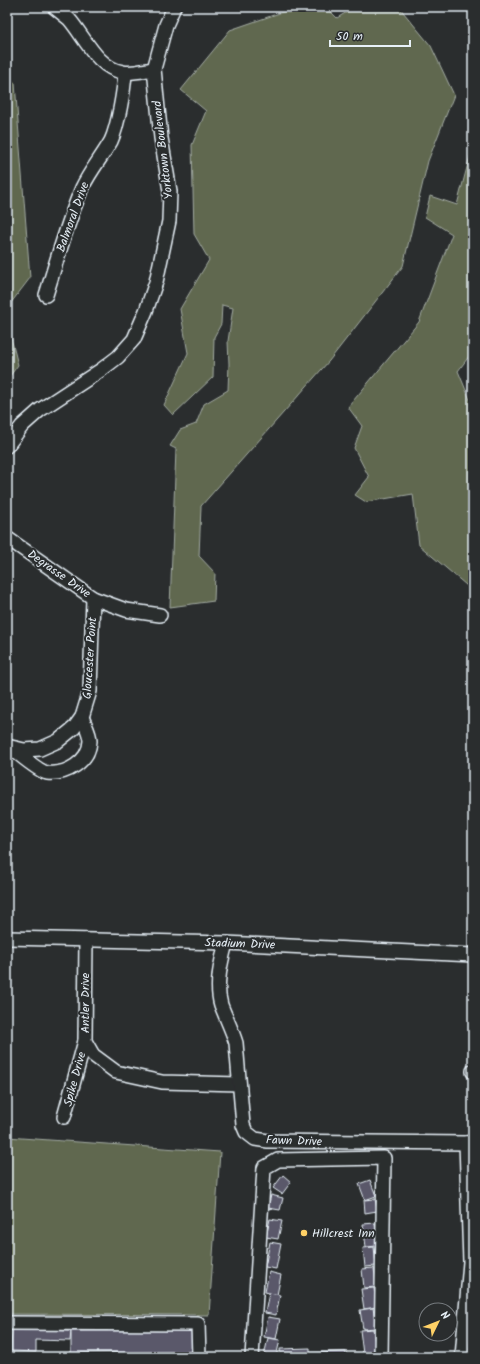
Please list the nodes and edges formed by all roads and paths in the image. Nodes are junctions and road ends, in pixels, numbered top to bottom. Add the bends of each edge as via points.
1 (54, 7) edge
2 (174, 7) edge
3 (154, 69) junction
4 (125, 73) junction
5 (46, 295) dead end
6 (7, 446) edge
7 (7, 538) edge
8 (93, 598) junction
9 (160, 615) dead end
10 (82, 717) junction
11 (8, 746) edge
12 (7, 938) edge
13 (86, 940) junction
14 (226, 943) junction
15 (473, 955) edge
16 (85, 1041) junction
17 (239, 1084) junction
18 (64, 1118) dead end
19 (470, 1143) edge
20 (7, 1323) edge
21 (199, 1357) edge
22 (252, 1357) edge
23 (381, 1357) edge
24 (462, 1357) edge

1 - 4 street via 68,19 99,58 112,69
2 - 3 street, Yorktown Boulevard via 166,25
3 - 4 street
3 - 6 street, Yorktown Boulevard via 161,138 170,191 170,221 156,282 146,311 134,340 118,357 40,410 22,426
4 - 5 street, Balmoral Drive via 111,140 91,170 71,215
7 - 8 street, Degrasse Drive
8 - 9 street, Degrasse Drive via 126,610
8 - 10 street, Gloucester Point via 90,691
10 - 11 street, Gloucester Point via 74,728 58,741 40,748 24,750
10 - 11 street, Gloucester Point via 90,741 88,751 75,766 63,772 46,773
12 - 13 street, Stadium Drive
13 - 14 street, Stadium Drive
13 - 16 street, Antler Drive
14 - 15 street, Stadium Drive
14 - 17 street, Fawn Drive via 218,984 221,1004 236,1043
16 - 17 street, Antler Drive via 93,1055 116,1072 162,1082
16 - 18 street, Spike Drive
17 - 19 street, Fawn Drive via 243,1124 246,1132 255,1139 290,1142
19 - 24 street via 470,1262
20 - 21 street via 198,1324
22 - 23 street via 264,1168 278,1160 384,1158

